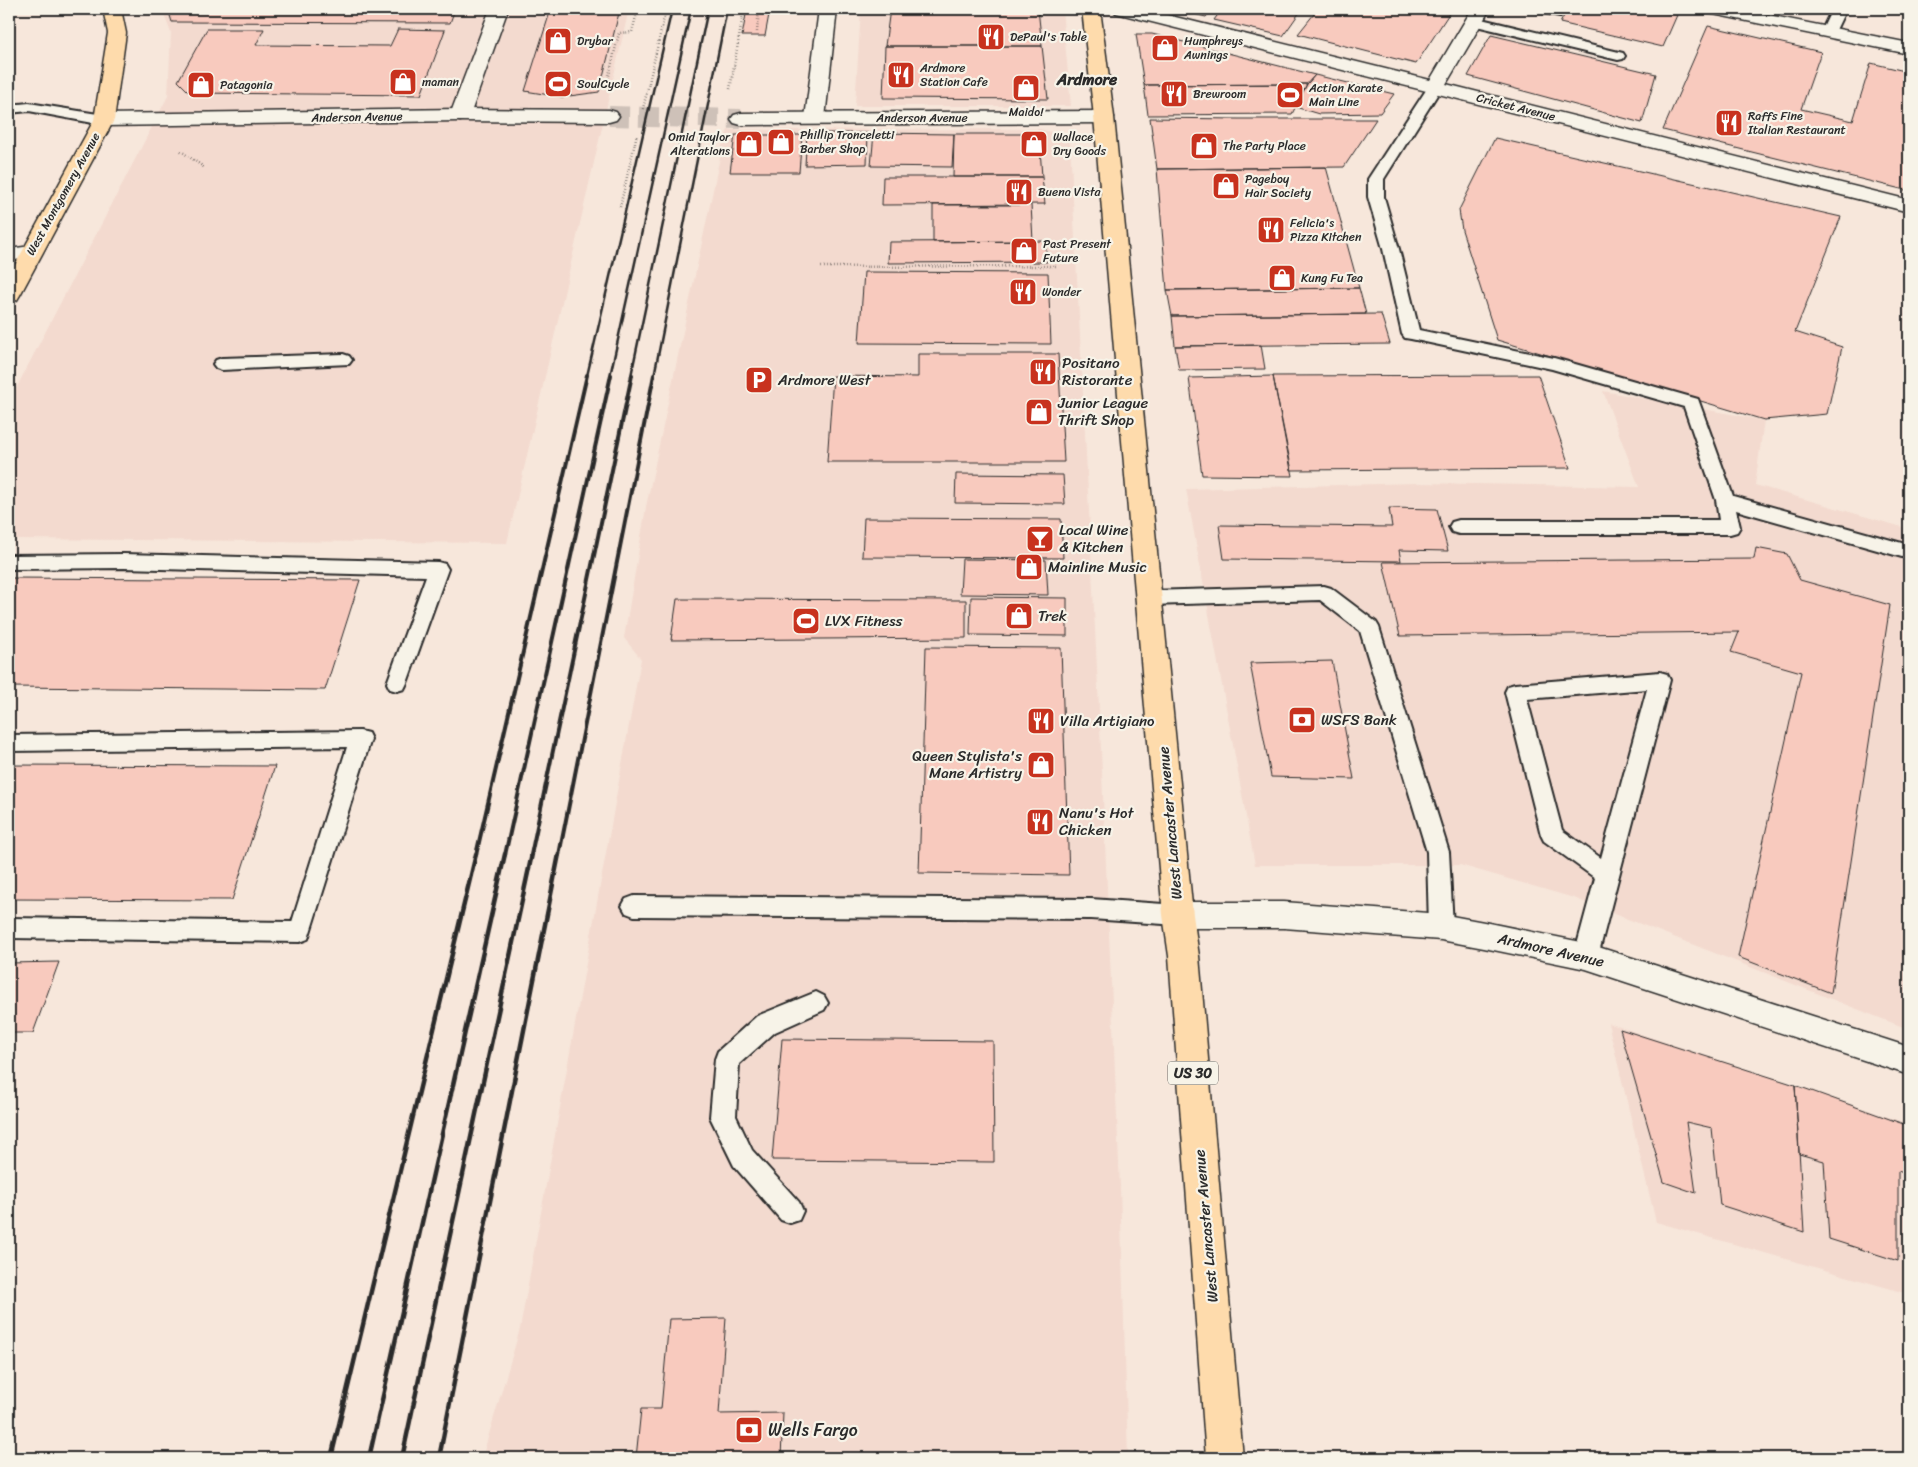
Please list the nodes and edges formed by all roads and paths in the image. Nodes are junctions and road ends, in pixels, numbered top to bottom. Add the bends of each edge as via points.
1 (112, 9) edge
2 (499, 9) edge
3 (638, 9) edge
4 (744, 9) edge
5 (759, 9) edge
6 (828, 9) edge
7 (1091, 9) edge
8 (1122, 9) edge
9 (1543, 9) edge
10 (1713, 9) edge
11 (1839, 9) edge
12 (1560, 12) dead end
13 (1477, 15) edge
14 (756, 32) dead end
15 (1828, 32) junction
16 (1909, 49) edge
17 (1618, 56) dead end
18 (1435, 86) junction
19 (729, 92) dead end
20 (9, 108) edge
21 (460, 116) junction
22 (604, 116) joint
23 (1104, 117) junction
24 (741, 118) tunnel mouth
25 (815, 118) junction
26 (104, 120) junction
27 (1909, 206) edge
28 (31, 252) junction
29 (9, 255) edge
30 (1058, 266) dead end
31 (821, 267) dead end
32 (9, 294) edge
33 (343, 360) dead end
34 (222, 364) dead end
35 (1725, 500) junction
36 (1459, 527) dead end
37 (1909, 552) edge
38 (9, 562) edge
39 (1150, 598) junction
40 (397, 683) dead end
41 (9, 743) edge
42 (1608, 875) junction
43 (634, 906) dead end
44 (1178, 915) junction
45 (1442, 927) junction
46 (9, 928) edge
47 (1586, 956) junction
48 (816, 1003) dead end
49 (1909, 1061) edge
50 (790, 1211) dead end
51 (1225, 1458) edge

1 - 26 main road via 117,33
2 - 21 street
3 - 22 path via 632,32 619,33
4 - 19 path
5 - 14 path
6 - 25 street
7 - 23 main road, West Lancaster Avenue / US 30
8 - 18 street, Cricket Avenue
9 - 12 lane
10 - 15 street
11 - 15 lane
13 - 17 lane
13 - 18 street
15 - 16 street
18 - 27 street, Cricket Avenue
18 - 35 lane via 1376,180 1376,197 1411,334 1554,364 1692,403
20 - 26 lane via 29,107
21 - 22 street, Anderson Avenue
21 - 26 street, Anderson Avenue
23 - 25 street, Anderson Avenue
23 - 39 main road, West Lancaster Avenue / US 30
24 - 25 street, Anderson Avenue
26 - 28 main road, West Montgomery Avenue
28 - 29 street
28 - 32 main road, West Montgomery Avenue
30 - 31 path
33 - 34 lane
35 - 36 lane via 1730,527
35 - 37 lane
38 - 40 lane via 124,560 438,569
39 - 44 main road, West Lancaster Avenue / US 30
39 - 45 lane via 1324,593 1369,628 1438,852
41 - 46 lane via 360,739 300,932
42 - 42 lane via 1552,836 1515,692 1660,680
42 - 47 lane
43 - 44 lane via 1091,909
44 - 45 street, Ardmore Avenue via 1284,915
44 - 51 main road, West Lancaster Avenue / US 30
45 - 47 street, Ardmore Avenue
47 - 49 street, Ardmore Avenue
48 - 50 lane via 766,1024 727,1059 724,1117 743,1158

